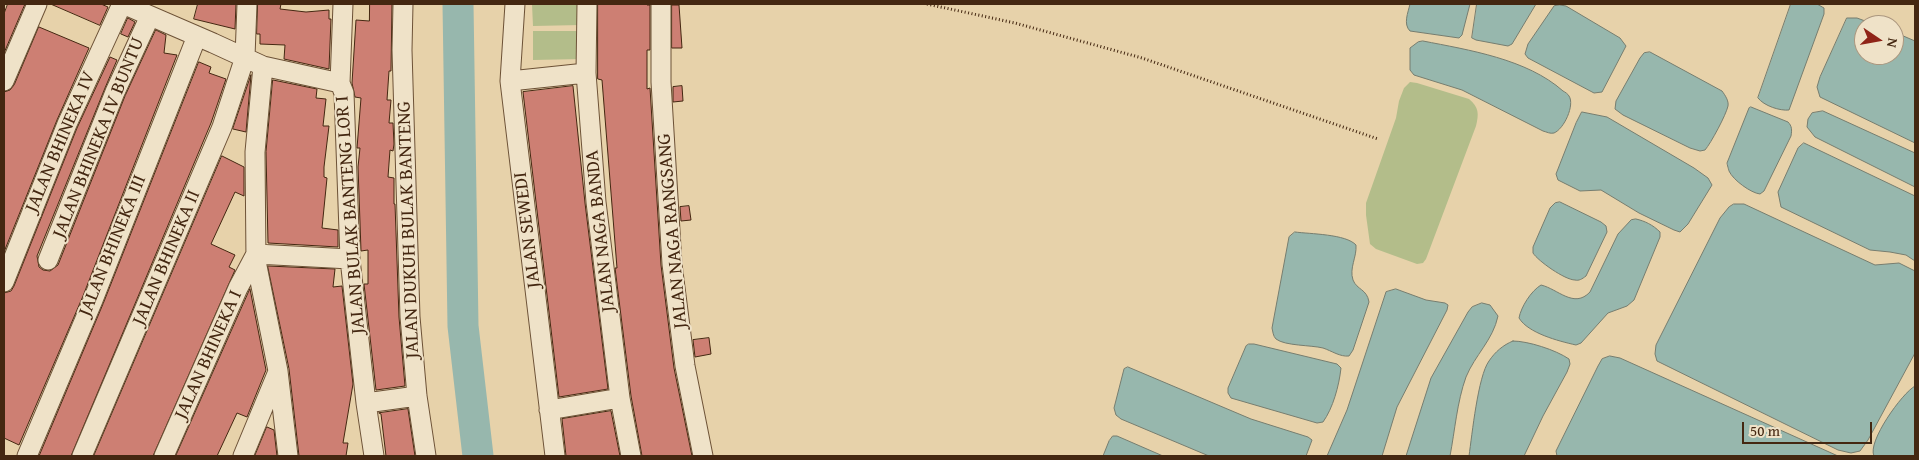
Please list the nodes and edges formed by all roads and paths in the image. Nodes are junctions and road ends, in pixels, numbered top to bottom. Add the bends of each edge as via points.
1 (36, 4) edge
2 (122, 4) edge
3 (247, 4) edge
4 (343, 4) edge
5 (403, 4) edge
6 (515, 4) edge
7 (587, 4) edge
8 (661, 4) edge
9 (927, 4) edge
10 (150, 16) junction
11 (198, 36) junction
12 (245, 57) junction
13 (263, 66) junction
14 (586, 73) junction
15 (4, 81) edge
16 (510, 81) junction
17 (340, 83) junction
18 (1378, 139) dead end
19 (256, 254) junction
20 (350, 259) junction
21 (48, 260) dead end
22 (4, 282) edge
23 (278, 371) junction
24 (417, 396) junction
25 (620, 398) junction
26 (366, 403) junction
27 (550, 410) junction
28 (27, 456) edge
29 (82, 456) edge
30 (164, 456) edge
31 (243, 456) edge
32 (288, 456) edge
33 (374, 456) edge
34 (426, 456) edge
35 (555, 456) edge
36 (631, 456) edge
37 (703, 456) edge

1 - 15 street
2 - 10 street
2 - 22 street, JALAN BHINEKA IV via 67,124
3 - 12 street, JALAN BHINEKA II
4 - 17 street, JALAN BULAK BANTENG LOR I
5 - 24 street, JALAN DUKUH BULAK BANTENG via 406,232
6 - 16 street, JALAN SEWEDI
7 - 14 street, JALAN NAGA BANDA
8 - 37 street, JALAN NAGA RANGSANG via 661,82 672,264 685,366
9 - 18 path via 1015,23 1142,58
10 - 11 street
10 - 21 street, JALAN BHINEKA IV BUNTU via 115,92
11 - 12 street
11 - 28 street, JALAN BHINEKA III
12 - 13 street
12 - 29 street, JALAN BHINEKA II via 222,127
13 - 17 street
13 - 19 street, JALAN BHINEKA I via 255,152
14 - 16 street
14 - 25 street, JALAN NAGA BANDA via 596,202
16 - 27 street, JALAN SEWEDI
17 - 20 street, JALAN BULAK BANTENG LOR I via 344,93
19 - 20 street
19 - 23 street, JALAN BHINEKA I
19 - 30 street, JALAN BHINEKA I
20 - 26 street, JALAN BULAK BANTENG LOR I
23 - 31 street
23 - 32 street, JALAN BHINEKA I
24 - 26 street
24 - 34 street, JALAN DUKUH BULAK BANTENG
25 - 27 street
25 - 36 street, JALAN NAGA BANDA
26 - 33 street, JALAN BULAK BANTENG LOR I
27 - 35 street, JALAN SEWEDI

